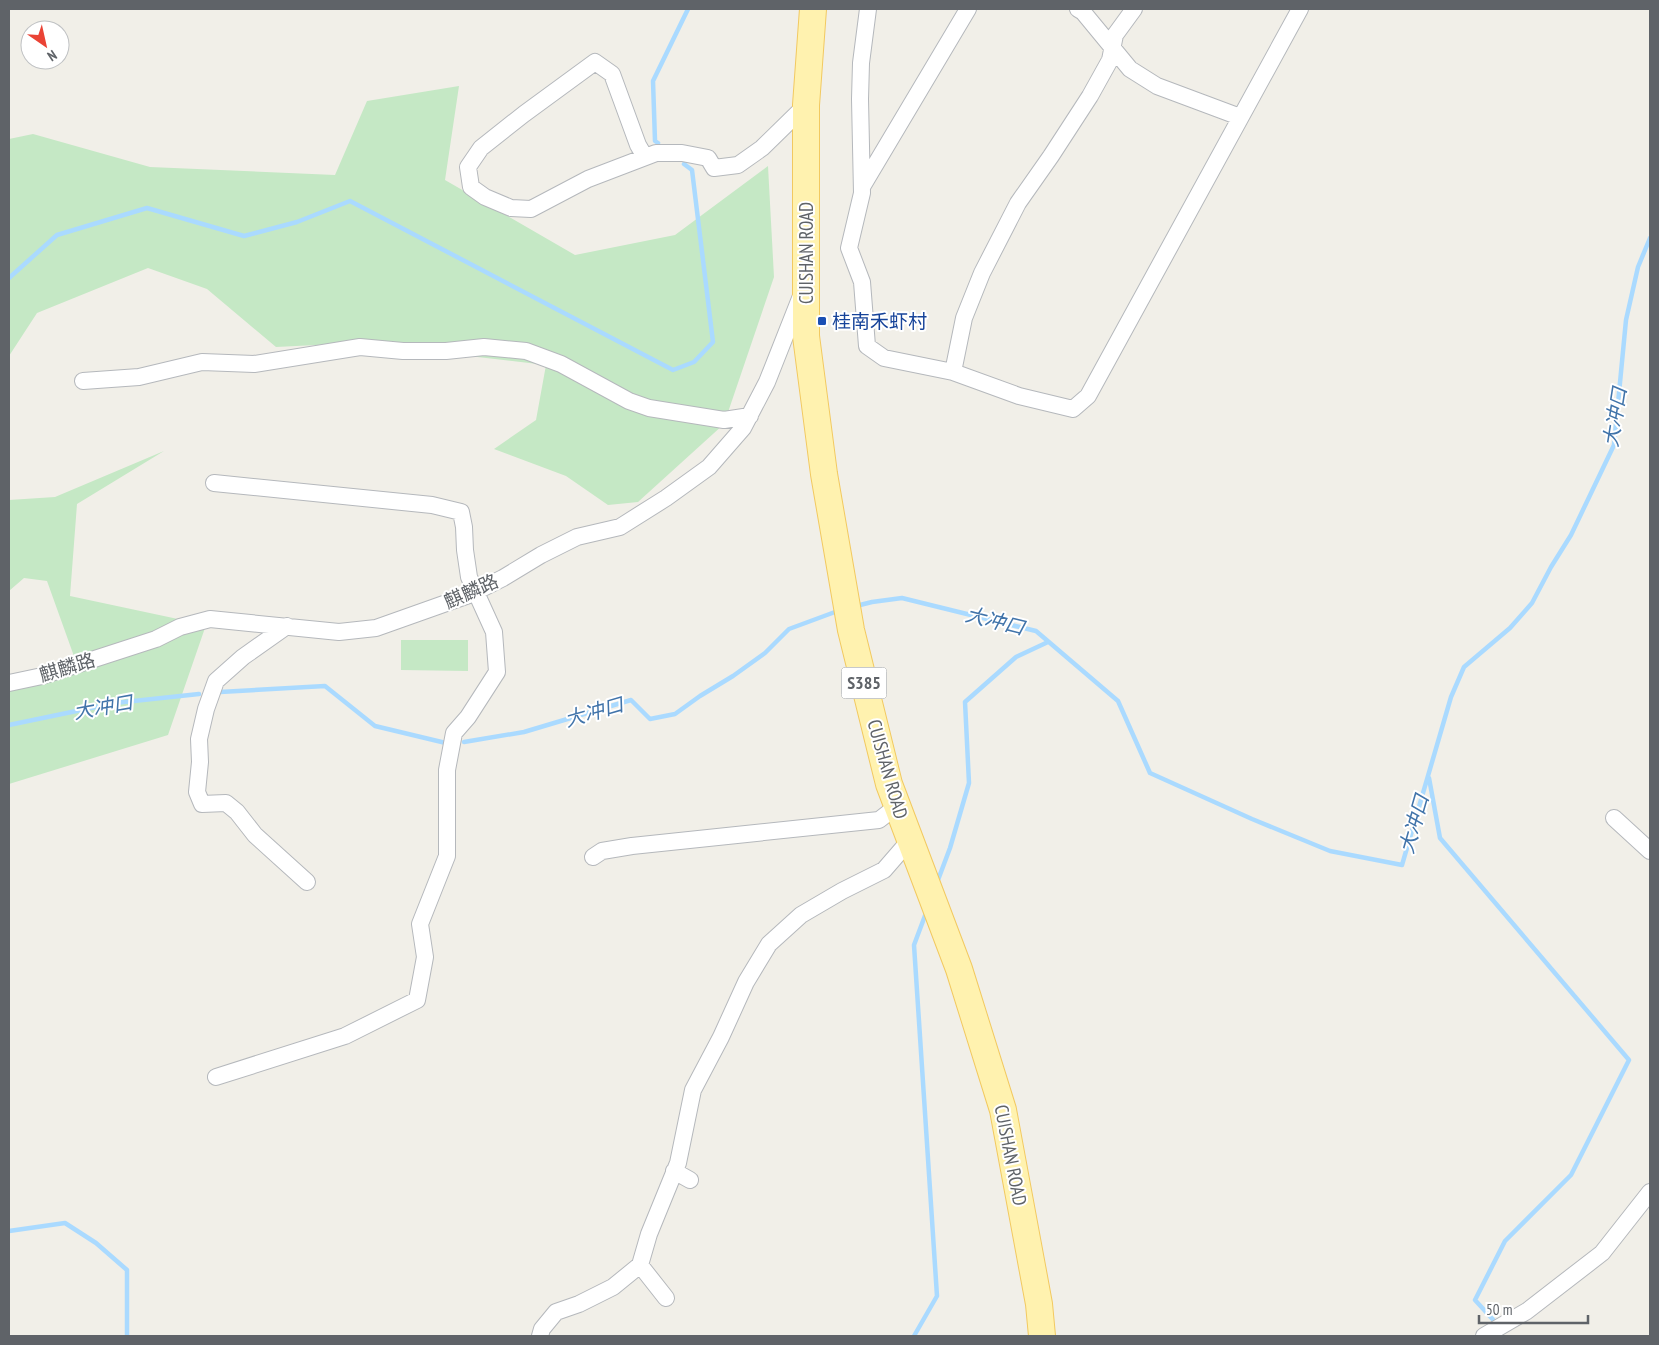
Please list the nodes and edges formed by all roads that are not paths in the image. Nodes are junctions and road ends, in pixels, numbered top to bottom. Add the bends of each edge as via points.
1 (813, 9) edge
2 (868, 9) edge
3 (968, 9) edge
4 (1078, 9) edge
5 (1134, 9) edge
6 (1300, 9) edge
7 (1112, 48) junction
8 (806, 105) junction
9 (1240, 118) junction
10 (645, 157) junction
11 (862, 187) junction
12 (806, 282) junction
13 (953, 372) junction
14 (83, 381) dead end
15 (750, 416) junction
16 (214, 483) dead end
17 (476, 592) junction
18 (287, 626) junction
19 (9, 683) edge
20 (898, 806) junction
21 (1614, 818) dead end
22 (910, 840) junction
23 (1650, 851) edge
24 (593, 857) dead end
25 (306, 882) dead end
26 (216, 1077) dead end
27 (674, 1171) junction
28 (690, 1180) dead end
29 (1650, 1192) edge
30 (640, 1264) junction
31 (666, 1298) dead end
32 (1489, 1333) edge
33 (540, 1336) edge
34 (1042, 1336) edge

1 - 8 main road, CUISHAN ROAD / S385
2 - 11 street via 861,63
3 - 11 street
4 - 7 street
5 - 7 street via 1115,35
6 - 9 street
7 - 9 street via 1130,69 1157,86
7 - 13 street via 1110,60 1090,96 1018,203 982,273 964,318
8 - 10 street via 762,148 738,165 714,168 708,158 682,153 656,153
8 - 12 main road, CUISHAN ROAD / S385
9 - 13 street via 1088,396 1073,409 1019,396
10 - 10 street via 588,179 531,209 510,208 484,198 471,187 468,167 481,148 595,62 612,74
11 - 13 street via 849,248 862,282 867,346 884,358
12 - 15 street, 麒麟路 via 768,382
12 - 20 main road, CUISHAN ROAD / S385 via 806,336 824,474 851,630 889,784
14 - 15 street via 138,377 202,362 254,364 360,347 437,351 484,346 526,351 649,408 724,420
15 - 17 street, 麒麟路 via 744,428 709,467 666,498 620,527 577,537
16 - 17 street via 432,505 461,512 469,577
17 - 18 street, 麒麟路 via 376,628 338,632
17 - 26 street via 494,632 497,672 454,733 447,770 447,856 420,924 425,957 417,1000 345,1036
18 - 19 street, 麒麟路 via 210,619 42,676
18 - 25 street via 216,681 199,739 197,792 202,804 226,803 237,812 255,835
20 - 22 main road, CUISHAN ROAD / S385
20 - 24 street via 879,820 632,846 602,851
21 - 23 street
22 - 27 street via 884,870 802,915 769,944 746,982 694,1090
22 - 34 main road, CUISHAN ROAD / S385 via 959,968 1003,1110
27 - 28 street
27 - 30 street
29 - 32 street via 1602,1253 1527,1311
30 - 31 street
30 - 33 street via 613,1287 556,1312

